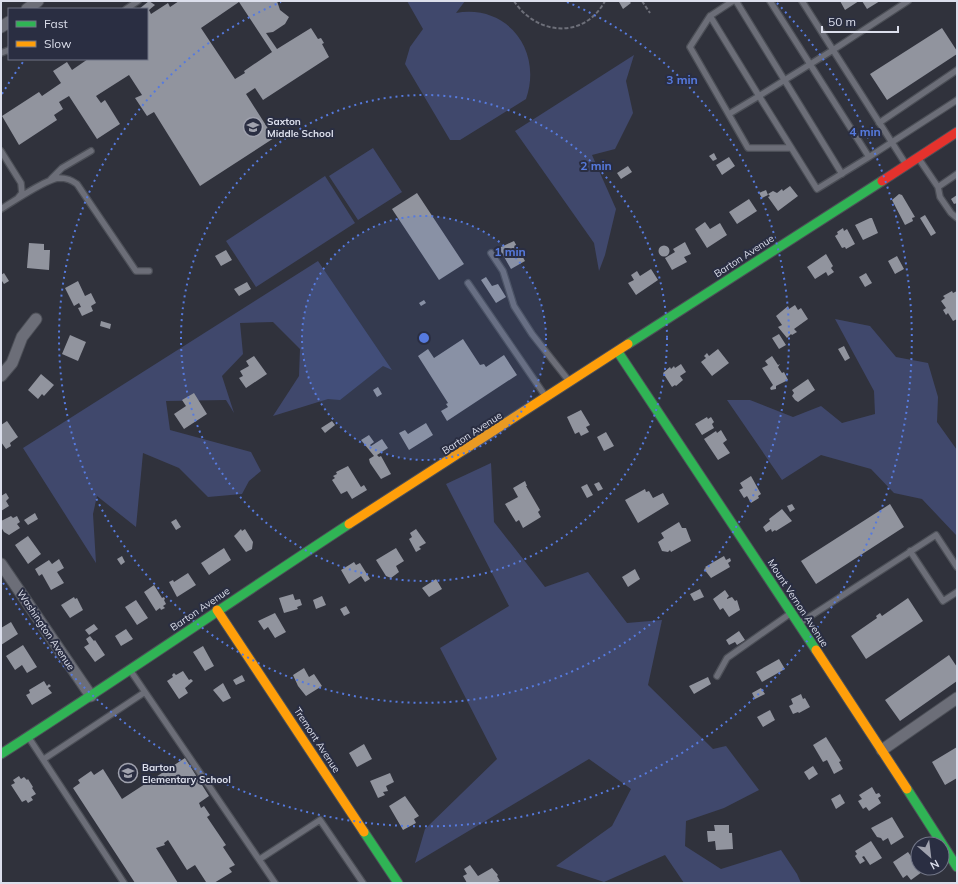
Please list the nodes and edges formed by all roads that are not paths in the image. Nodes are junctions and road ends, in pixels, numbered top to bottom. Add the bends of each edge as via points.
1 (38, 1) edge
2 (138, 1) edge
3 (734, 1) edge
4 (770, 1) edge
5 (802, 1) edge
6 (908, 1) edge
7 (28, 8) edge
8 (128, 8) edge
9 (710, 16) junction
10 (833, 50) junction
11 (810, 64) junction
12 (957, 70) edge
13 (783, 81) junction
14 (758, 96) junction
15 (957, 100) edge
16 (729, 114) junction
17 (879, 123) junction
18 (957, 132) edge
19 (891, 143) junction
20 (791, 148) junction
21 (1, 151) edge
22 (91, 151) dead end
23 (869, 157) junction
24 (918, 157) junction
25 (906, 165) junction
26 (842, 174) junction
27 (957, 174) edge
28 (49, 182) junction
29 (938, 187) junction
30 (17, 200) junction
31 (1, 209) edge
32 (957, 218) edge
33 (490, 253) dead end
34 (150, 271) dead end
35 (468, 283) dead end
36 (36, 319) dead end
37 (618, 352) junction
38 (1, 376) edge
39 (570, 383) junction
40 (547, 398) junction
41 (910, 551) junction
42 (1, 564) edge
43 (957, 567) edge
44 (957, 592) edge
45 (217, 610) junction
46 (791, 613) junction
47 (798, 624) junction
48 (130, 670) junction
49 (716, 676) dead end
50 (145, 692) junction
51 (91, 696) junction
52 (957, 698) edge
53 (28, 737) junction
54 (882, 750) junction
55 (1, 754) edge
56 (44, 759) junction
57 (260, 860) junction
58 (957, 867) edge
59 (395, 882) edge
60 (124, 883) edge
61 (275, 883) edge
62 (364, 883) edge

1 - 7 street
2 - 8 lane
3 - 9 lane
3 - 13 lane
4 - 11 lane
5 - 10 lane
6 - 10 lane
9 - 14 lane
9 - 16 lane via 690,47
10 - 11 lane
10 - 17 lane
11 - 13 lane
11 - 23 lane
12 - 17 lane
13 - 14 lane
13 - 26 lane
14 - 16 lane
14 - 20 lane
15 - 19 lane
16 - 20 lane via 748,148
17 - 19 lane
18 - 24 street, Barton Avenue
19 - 23 lane
19 - 25 lane
20 - 26 lane via 817,188
21 - 30 lane via 21,183 22,193
22 - 28 lane via 62,168
23 - 26 lane
24 - 25 street, Barton Avenue
24 - 29 lane
25 - 37 street, Barton Avenue
27 - 29 lane
28 - 30 lane
28 - 34 lane via 67,178 77,184 136,271
29 - 32 lane via 940,197 950,213
30 - 31 lane
33 - 39 lane via 503,271 514,306 546,354 558,365
35 - 40 lane
36 - 38 street via 22,338 12,363
37 - 39 street, Barton Avenue
37 - 46 street, Mount Vernon Avenue
39 - 40 street, Barton Avenue
40 - 45 street, Barton Avenue
41 - 43 lane via 936,535
41 - 44 lane via 943,601
41 - 47 lane
42 - 51 street, Washington Avenue
45 - 48 street, Barton Avenue
45 - 59 street, Tremont Avenue
46 - 47 street, Mount Vernon Avenue
46 - 49 lane via 727,658
47 - 54 street, Mount Vernon Avenue
48 - 50 lane
48 - 51 street, Barton Avenue
50 - 56 lane
50 - 57 lane
51 - 53 street, Barton Avenue
52 - 54 street
53 - 55 street, Barton Avenue
53 - 56 lane
54 - 58 street, Mount Vernon Avenue
56 - 60 lane
57 - 61 lane
57 - 62 lane via 320,820

